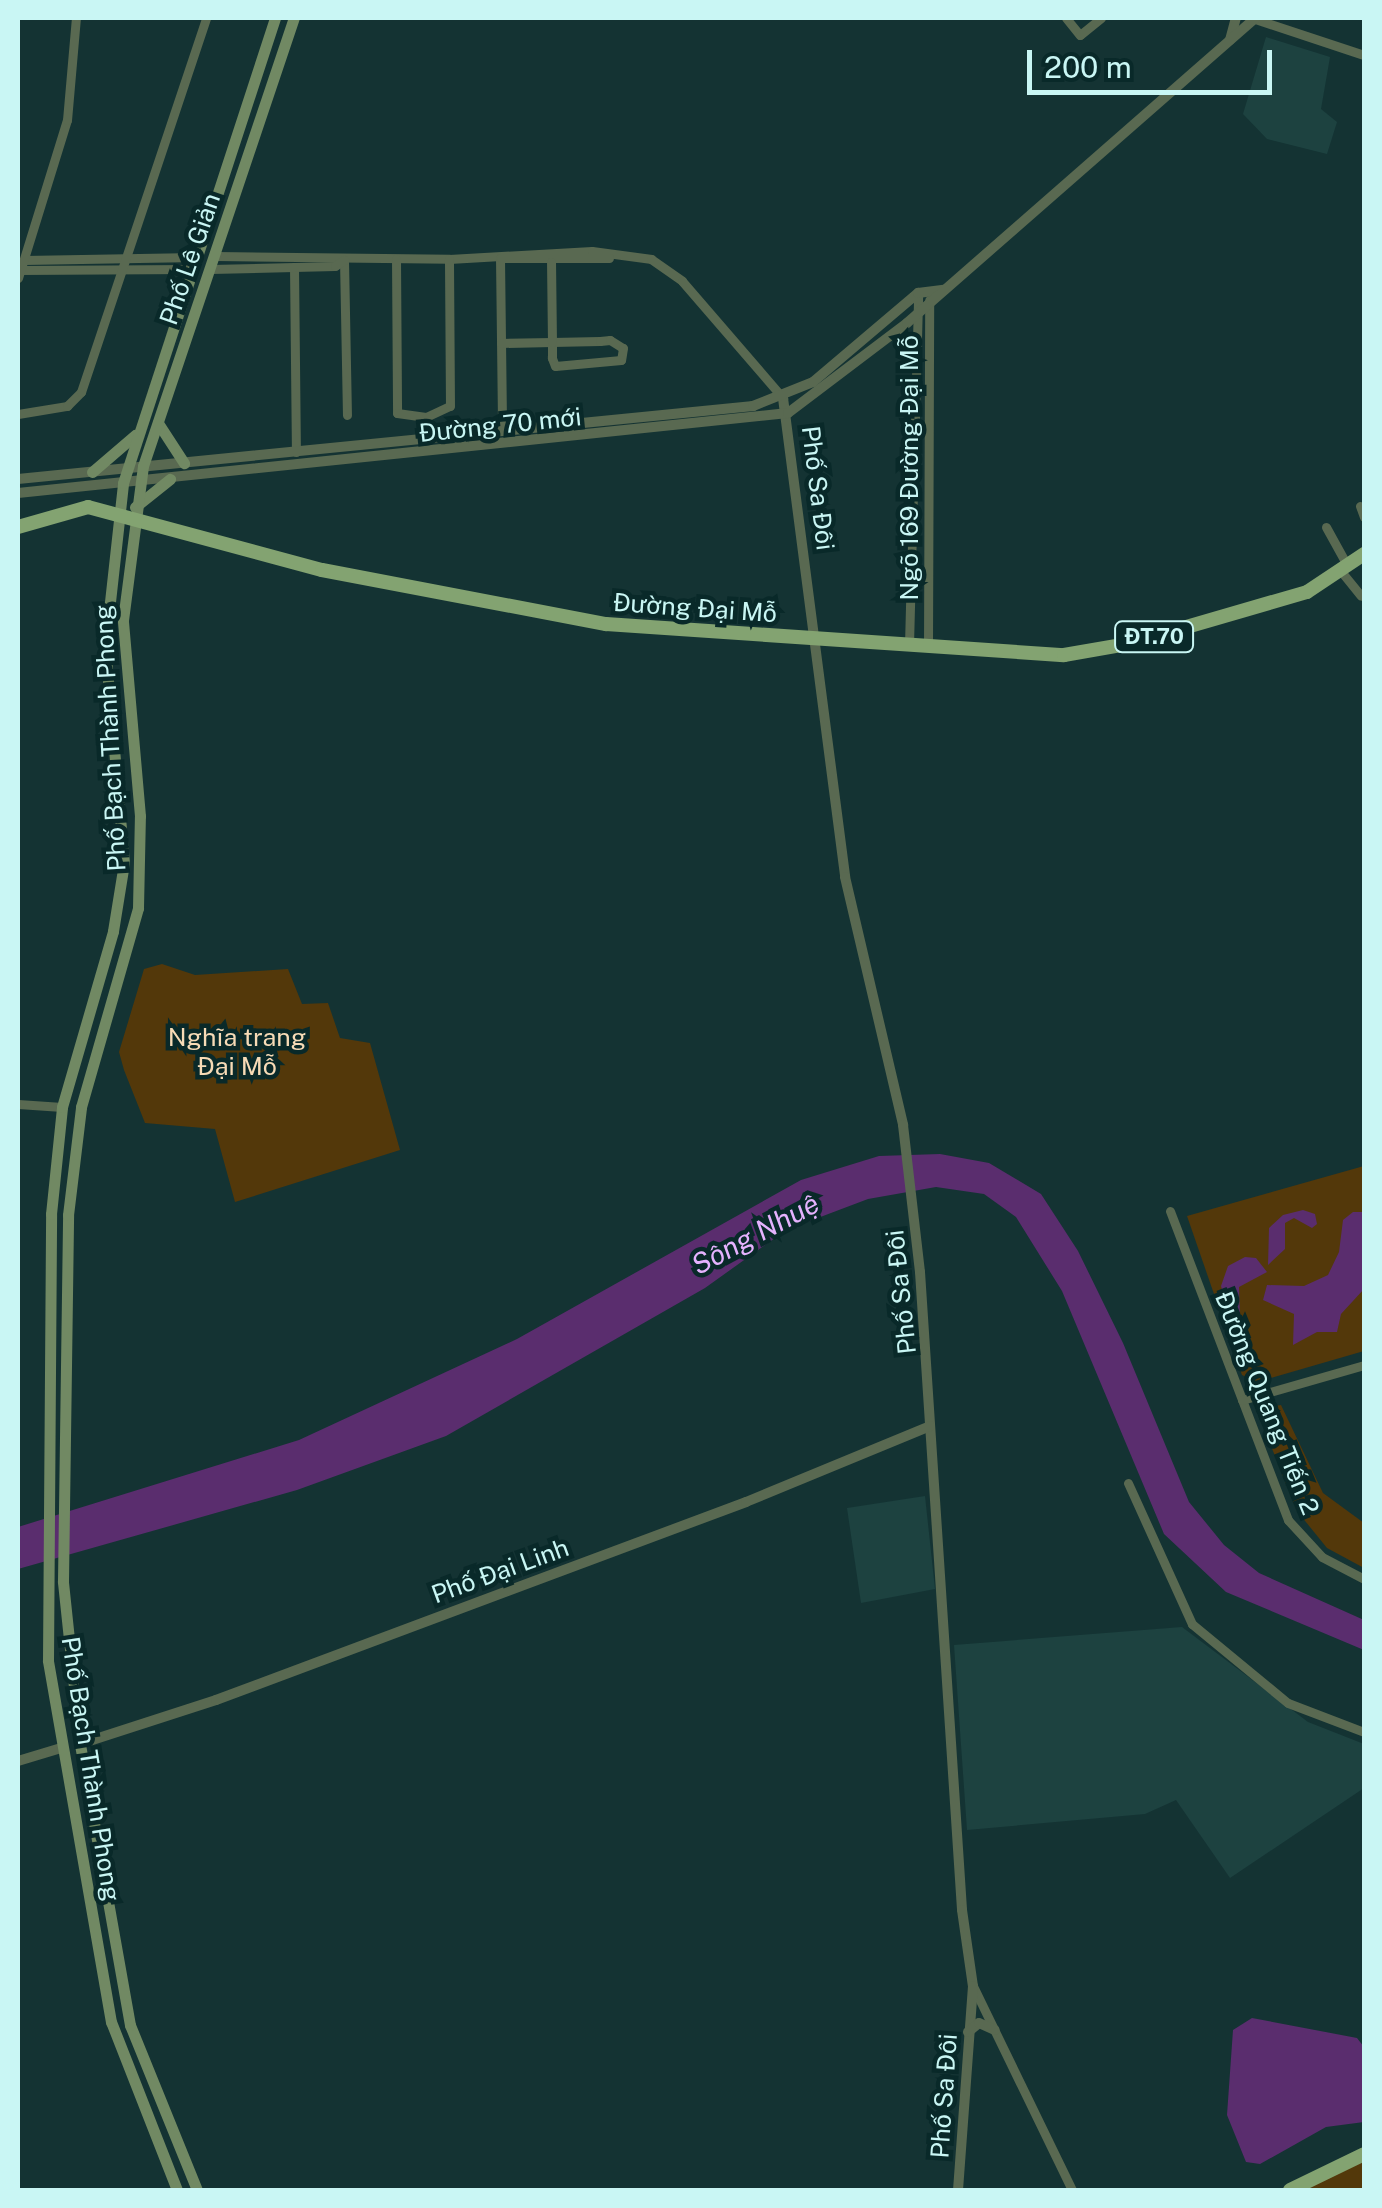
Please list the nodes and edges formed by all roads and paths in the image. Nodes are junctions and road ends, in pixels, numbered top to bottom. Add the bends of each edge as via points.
1 (76, 18) edge
2 (206, 18) edge
3 (275, 18) edge
4 (294, 18) edge
5 (1066, 18) edge
6 (1102, 18) edge
7 (1236, 18) edge
8 (1256, 18) edge
9 (1230, 41) junction
10 (1364, 56) edge
11 (216, 256) junction
12 (612, 257) junction
13 (124, 258) junction
14 (500, 258) junction
15 (396, 259) junction
16 (449, 259) junction
17 (344, 260) junction
18 (551, 262) junction
19 (194, 263) junction
20 (294, 266) junction
21 (20, 269) edge
22 (211, 269) junction
23 (120, 270) junction
24 (944, 290) junction
25 (923, 291) junction
26 (928, 303) junction
27 (919, 313) junction
28 (552, 342) junction
29 (501, 343) junction
30 (782, 398) junction
31 (788, 413) junction
32 (18, 414) edge
33 (347, 416) dead end
34 (158, 423) junction
35 (502, 432) junction
36 (136, 435) junction
37 (296, 452) junction
38 (184, 462) junction
39 (143, 466) junction
40 (127, 468) junction
41 (92, 472) junction
42 (170, 479) junction
43 (18, 480) edge
44 (123, 483) junction
45 (140, 483) junction
46 (18, 493) edge
47 (1360, 506) dead end
48 (129, 511) junction
49 (1364, 518) edge
50 (18, 527) edge
51 (1326, 527) dead end
52 (1364, 554) edge
53 (1344, 568) junction
54 (1361, 596) dead end
55 (816, 640) junction
56 (909, 644) junction
57 (928, 647) junction
58 (119, 904) junction
59 (138, 908) junction
60 (18, 1104) edge
61 (62, 1107) junction
62 (1170, 1212) dead end
63 (47, 1351) junction
64 (64, 1353) junction
65 (1364, 1365) edge
66 (1242, 1400) junction
67 (930, 1426) junction
68 (1128, 1483) dead end
69 (1364, 1579) edge
70 (1364, 1732) edge
71 (80, 1744) junction
72 (62, 1748) junction
73 (18, 1761) edge
74 (117, 1957) junction
75 (98, 1960) junction
76 (973, 1986) junction
77 (995, 2030) junction
78 (968, 2032) junction
79 (1364, 2154) edge
80 (176, 2190) edge
81 (197, 2190) edge
82 (958, 2190) edge
83 (1072, 2190) edge
84 (1290, 2190) edge

1 - 21 street via 71,105
2 - 13 street
3 - 19 main road, Phố Lê Giản
4 - 11 main road, Phố Lê Giản
5 - 6 street via 1080,35
7 - 9 street
8 - 9 street
8 - 10 street
9 - 24 street
11 - 17 street via 334,254
11 - 22 main road, Phố Lê Giản
12 - 14 street via 592,250
12 - 18 street
12 - 30 street via 665,265
13 - 19 street
13 - 21 street
13 - 23 street
14 - 16 street
14 - 18 street
14 - 29 street
15 - 16 street
15 - 16 street via 397,412 426,416 450,406
15 - 17 street
17 - 20 street
17 - 33 street
18 - 28 street
19 - 23 street
19 - 36 main road, Phố Lê Giản
20 - 22 street
20 - 37 street
21 - 23 street
22 - 34 main road, Phố Lê Giản
23 - 32 street via 75,401
24 - 25 street
24 - 26 street
25 - 26 street, Ngõ 169 Đường Đại Mỗ
25 - 27 street, Ngõ 169 Đường Đại Mỗ
25 - 30 street, Đường 70 mới via 824,373
26 - 27 street
26 - 57 street, Ngõ 169 Đường Đại Mỗ
27 - 31 street
27 - 56 street, Ngõ 169 Đường Đại Mỗ
28 - 28 street via 552,358 562,370 614,364 625,353 610,340
28 - 29 street
29 - 35 street
30 - 31 street, Phố Sa Đôi
30 - 35 street, Đường 70 mới
31 - 42 street, Đường 70 mới
31 - 55 street, Phố Sa Đôi
34 - 38 main road
34 - 39 main road, Phố Lê Giản
35 - 37 street, Đường 70 mới
36 - 40 main road, Phố Lê Giản
36 - 41 main road
37 - 38 street, Đường 70 mới
38 - 39 street, Đường 70 mới
39 - 40 street, Đường 70 mới
39 - 45 main road, Phố Lê Giản
40 - 41 street, Đường 70 mới
40 - 44 main road, Phố Lê Giản
41 - 43 street, Đường 70 mới
42 - 45 street, Đường 70 mới
42 - 48 main road
44 - 45 street, Đường 70 mới
44 - 46 street, Đường 70 mới
44 - 48 main road, Phố Lê Giản
45 - 48 main road, Phố Lê Giản
47 - 49 street
48 - 50 main road, Đường Đại Mỗ / ĐT.70 via 70,508
48 - 55 main road, Đường Đại Mỗ / ĐT.70 via 322,570 553,616
48 - 58 main road, Phố Bạch Thành Phong via 105,647 123,820
48 - 59 main road, Phố Bạch Thành Phong via 123,650 140,816
51 - 53 street
52 - 53 main road, Đường Đại Mỗ / ĐT.70
53 - 54 street
53 - 57 main road, Đường Đại Mỗ / ĐT.70 via 1307,592 1104,651 1064,656
55 - 56 main road, Đường Đại Mỗ / ĐT.70
55 - 67 street, Phố Sa Đôi via 845,877 904,1149
56 - 57 main road, Đường Đại Mỗ / ĐT.70
58 - 59 main road
58 - 61 main road, Phố Bạch Thành Phong
59 - 64 main road, Phố Bạch Thành Phong via 72,1147
60 - 61 street
61 - 63 main road, Phố Bạch Thành Phong via 54,1150
62 - 66 street, Đường Quang Tiến 2
63 - 64 main road
63 - 72 main road, Phố Bạch Thành Phong via 44,1585
64 - 71 main road, Phố Bạch Thành Phong via 63,1581
65 - 66 street
66 - 69 street, Đường Quang Tiến 2 via 1296,1532 1322,1557
67 - 71 street, Phố Đại Linh via 730,1508 216,1700
67 - 76 street, Phố Sa Đôi via 965,1949
68 - 70 street via 1201,1633 1288,1704
71 - 74 main road, Phố Bạch Thành Phong
72 - 73 street
72 - 75 main road, Phố Bạch Thành Phong
74 - 75 main road
74 - 81 main road, Phố Bạch Thành Phong via 145,2073
75 - 80 main road, Phố Bạch Thành Phong via 131,2085
76 - 77 street
76 - 78 street, Phố Sa Đôi
77 - 78 street via 979,2023
77 - 83 street
78 - 82 street, Phố Sa Đôi
79 - 84 main road

